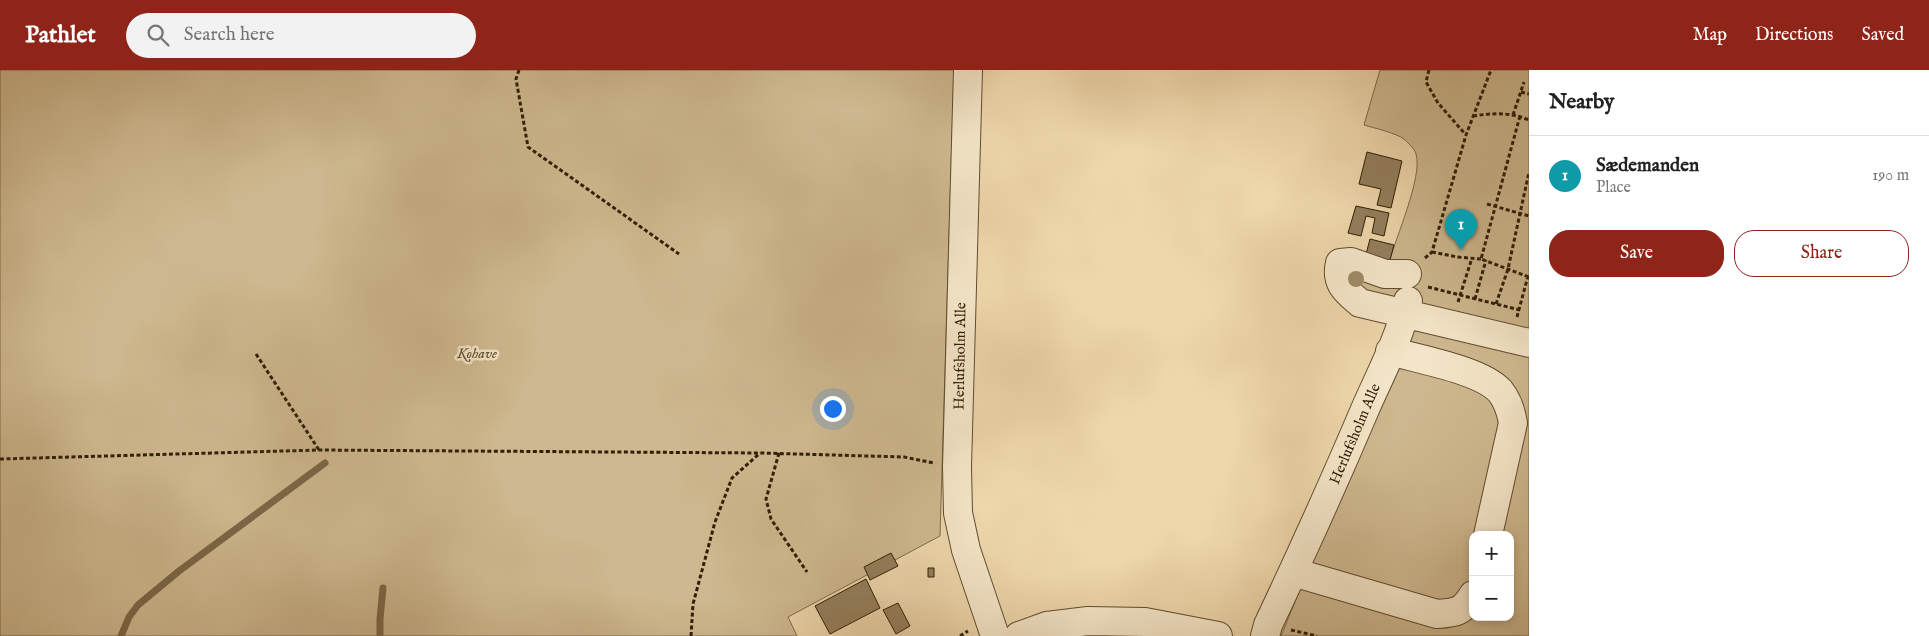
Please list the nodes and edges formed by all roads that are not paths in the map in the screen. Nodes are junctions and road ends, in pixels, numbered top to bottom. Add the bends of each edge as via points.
1 (968, 70) edge
2 (1523, 332) edge
3 (1390, 351) junction
4 (1489, 531) edge
5 (1293, 572) junction
6 (1469, 601) edge
7 (996, 636) edge
8 (1019, 636) edge
9 (1218, 636) edge
10 (1265, 636) edge

1 - 7 street, Herlufsholm Alle via 958,513 966,550
2 - 3 street, Herlufsholm Alle via 1411,293
3 - 4 street via 1462,370 1499,390 1511,407 1514,423
3 - 5 street, Herlufsholm Alle
5 - 6 street via 1437,614 1455,613
5 - 10 street, Herlufsholm Alle
8 - 9 street via 1047,626 1088,621 1145,622

